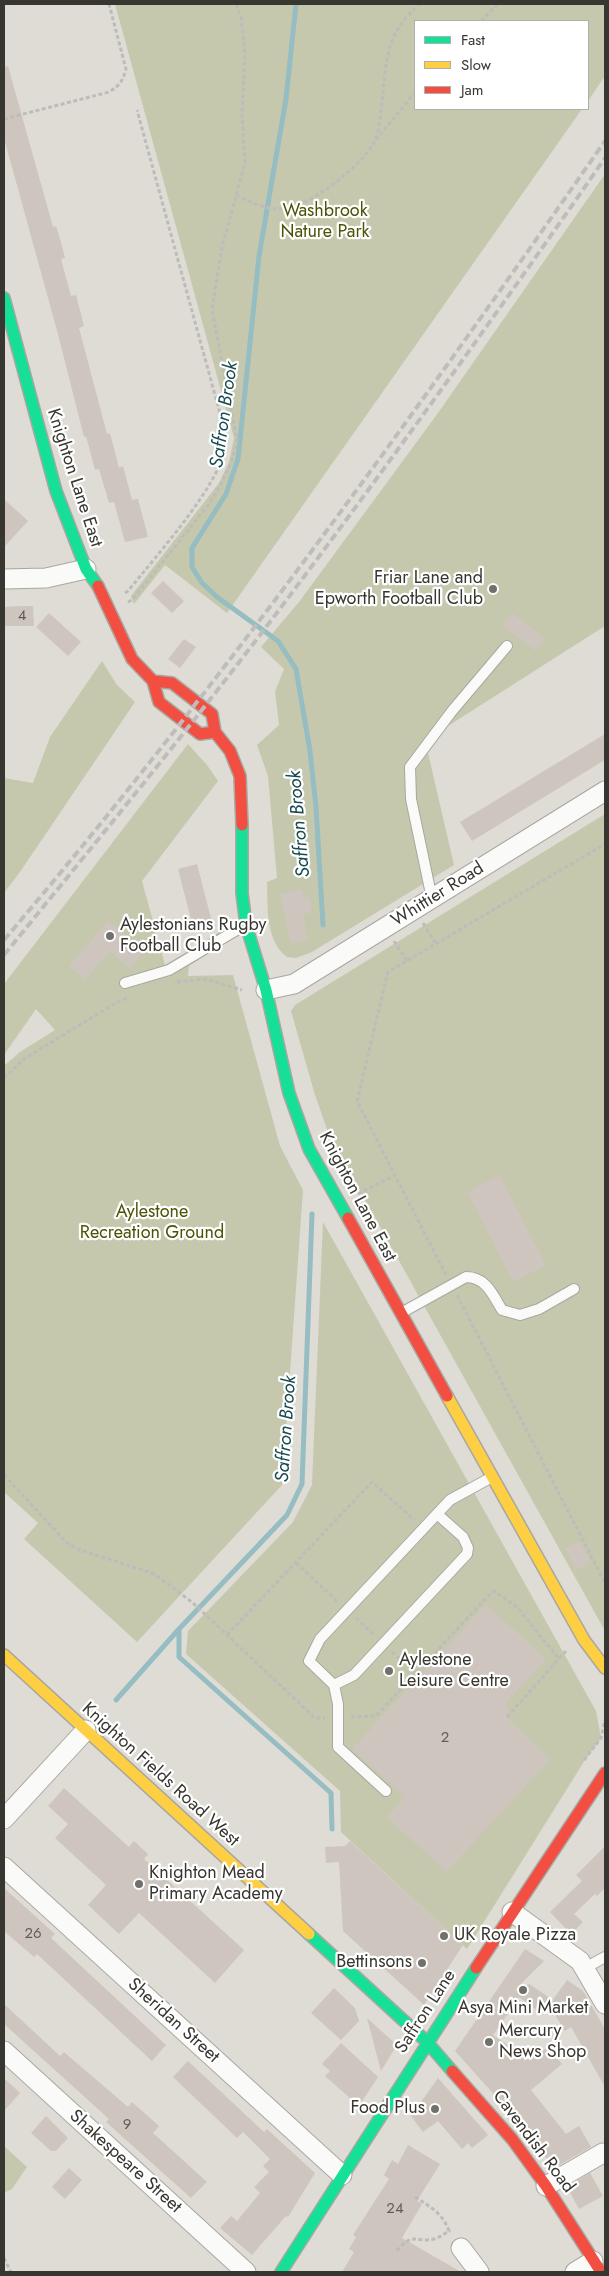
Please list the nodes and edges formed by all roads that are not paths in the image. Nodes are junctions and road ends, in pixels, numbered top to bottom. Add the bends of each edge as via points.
1 (4, 298) edge
2 (86, 569) junction
3 (4, 579) edge
4 (507, 646) dead end
5 (153, 681) junction
6 (215, 732) junction
7 (605, 791) edge
8 (432, 898) junction
9 (246, 925) junction
10 (125, 983) dead end
11 (266, 990) junction
12 (574, 1289) dead end
13 (401, 1314) junction
14 (492, 1477) junction
15 (437, 1514) junction
16 (584, 1640) junction
17 (605, 1654) edge
18 (4, 1655) edge
19 (605, 1668) edge
20 (334, 1685) junction
21 (86, 1730) junction
22 (605, 1773) edge
23 (386, 1791) dead end
24 (4, 1819) edge
25 (4, 1867) edge
26 (512, 1912) junction
27 (605, 1957) edge
28 (585, 1968) junction
29 (605, 2004) edge
30 (427, 2042) junction
31 (4, 2051) edge
32 (603, 2153) dead end
33 (342, 2175) junction
34 (546, 2186) junction
35 (461, 2248) dead end
36 (597, 2266) edge
37 (246, 2272) edge
38 (281, 2272) edge
39 (479, 2272) edge
40 (575, 2272) edge

1 - 2 street, Knighton Lane East via 56,491
2 - 3 street via 46,578
2 - 5 street, Knighton Lane East via 106,600 132,660
4 - 8 lane via 452,711 410,768 411,799
5 - 6 street, Knighton Lane East via 172,683 212,714
5 - 6 street, Knighton Lane East via 159,702 200,734
6 - 9 street, Knighton Lane East via 230,751 240,776 242,893
7 - 8 street, Whittier Road
8 - 11 street, Whittier Road via 294,984
9 - 10 lane via 169,970
9 - 11 street, Knighton Lane East
11 - 13 street, Knighton Lane East via 289,1093 309,1149
12 - 13 lane via 539,1309 520,1315 502,1310 488,1286 475,1277 466,1277
13 - 14 street, Knighton Lane East
14 - 15 lane via 450,1500
14 - 16 street, Knighton Lane East
15 - 20 lane via 320,1639 309,1662
15 - 20 lane via 463,1537 467,1554 354,1675
16 - 17 street, Knighton Lane East
16 - 19 street, Knighton Lane East
18 - 21 street, Knighton Fields Road West
20 - 23 lane via 338,1704 338,1747
21 - 24 street
21 - 30 street, Knighton Fields Road West
22 - 26 street, Saffron Lane
25 - 33 street, Sheridan Street
26 - 28 street via 572,1954
26 - 30 street, Saffron Lane
27 - 28 lane
28 - 29 street
30 - 33 street, Saffron Lane
30 - 34 street, Cavendish Road via 500,2125
31 - 37 street, Shakespeare Street
32 - 34 street
33 - 38 street, Saffron Lane
34 - 36 street, Cavendish Road
35 - 39 street
36 - 40 street

